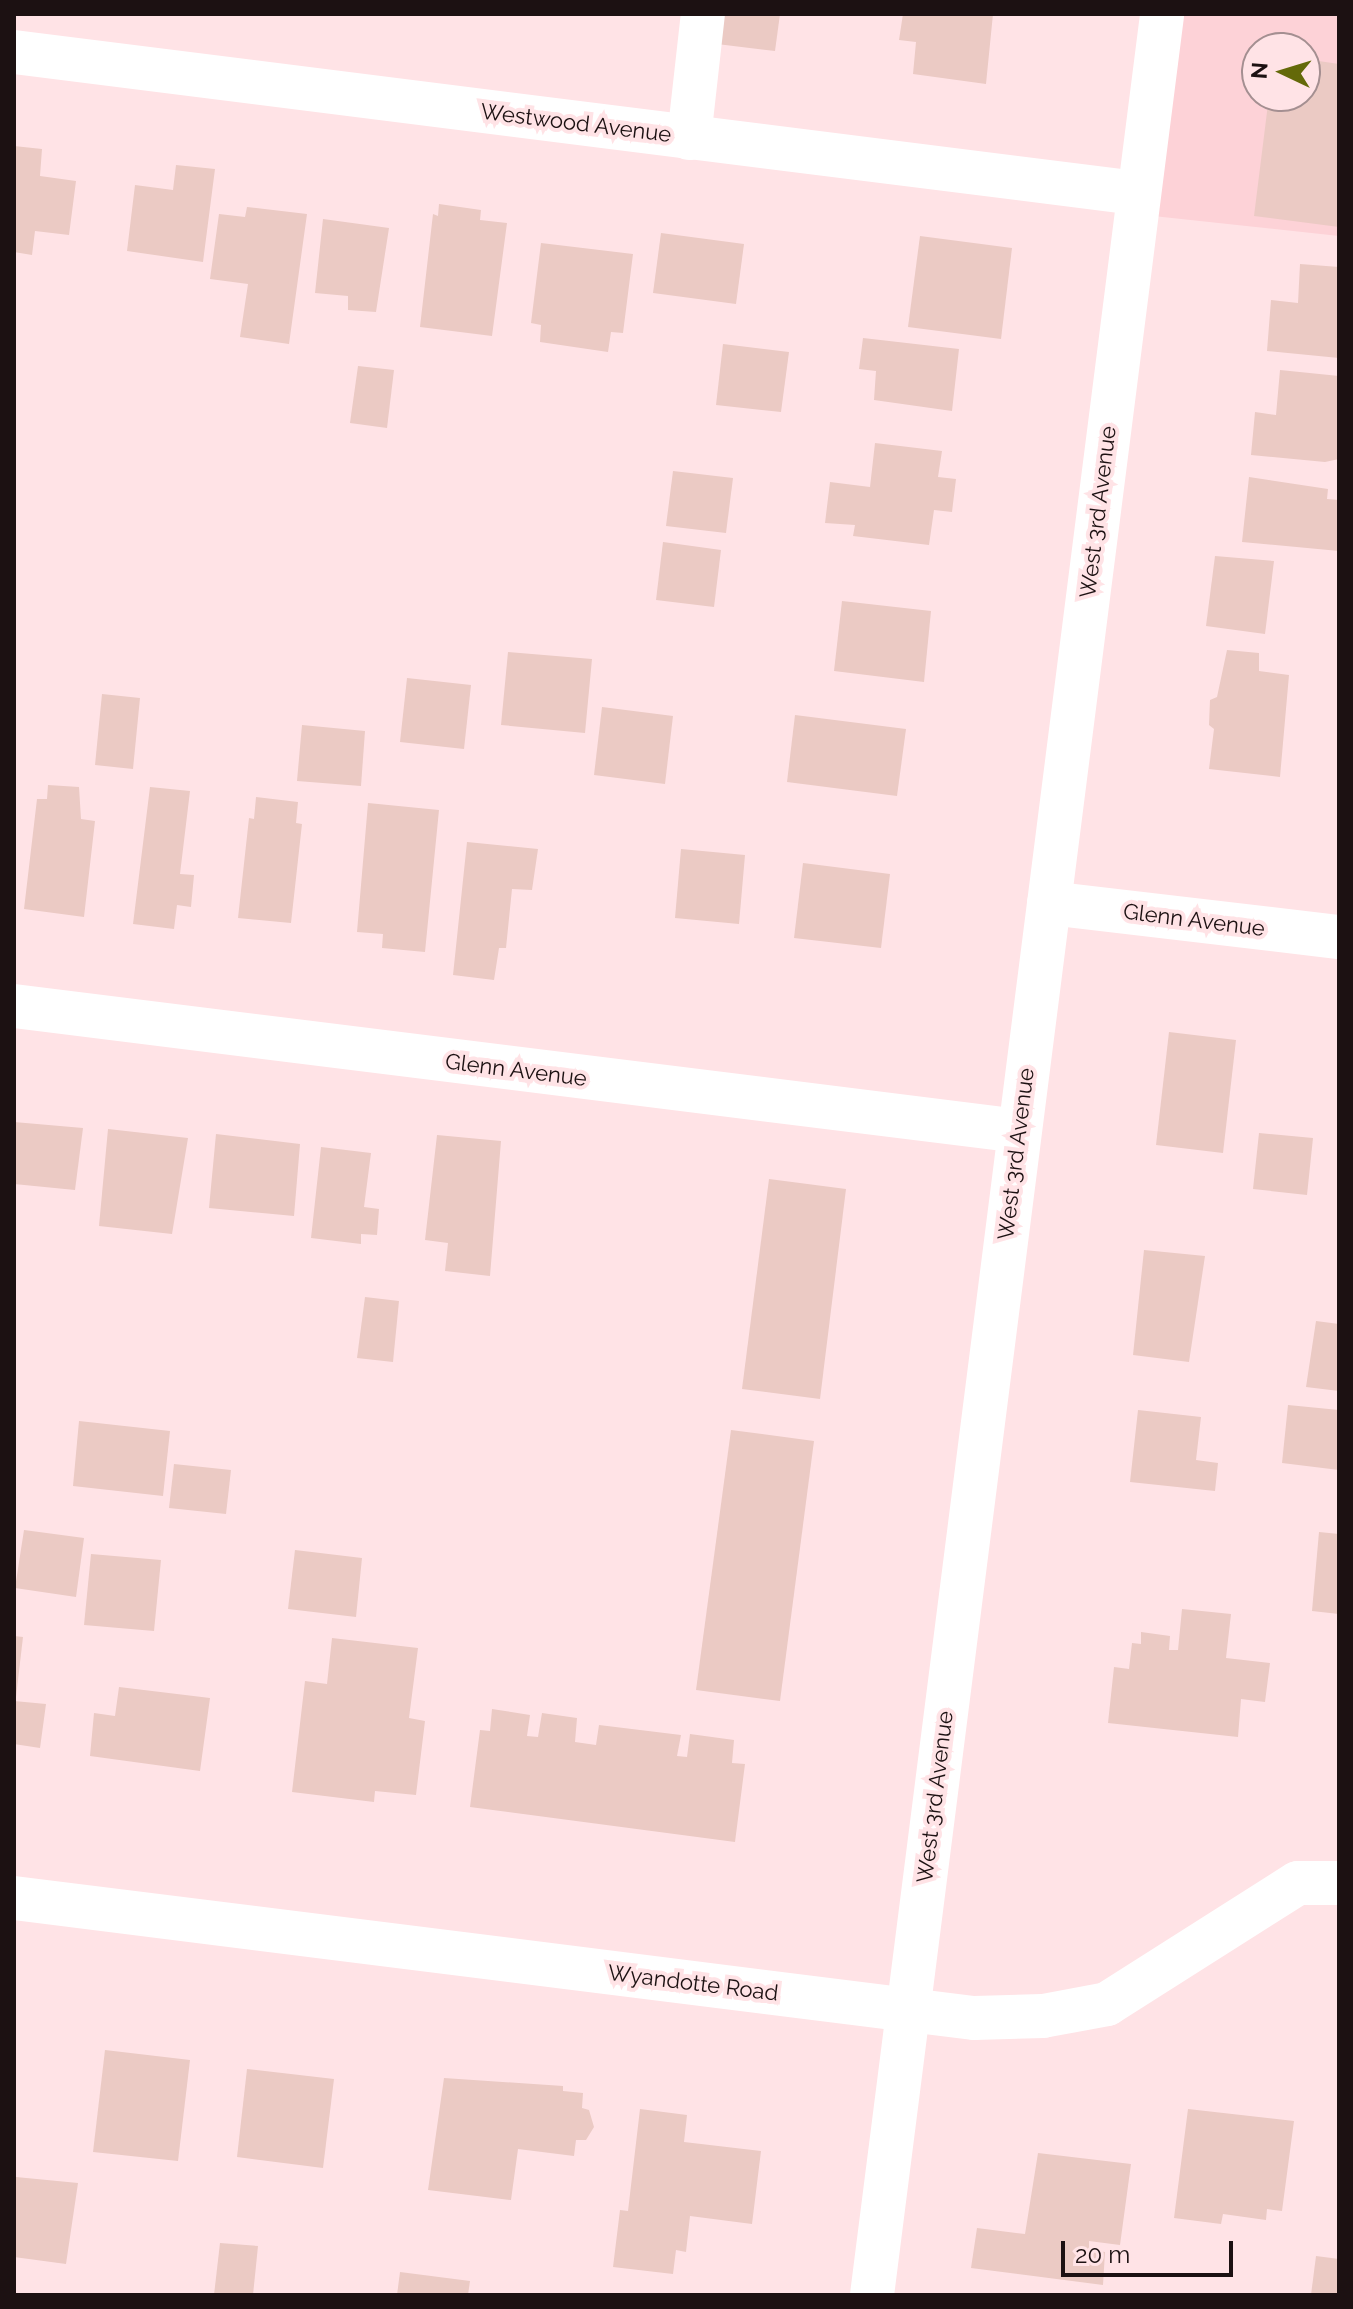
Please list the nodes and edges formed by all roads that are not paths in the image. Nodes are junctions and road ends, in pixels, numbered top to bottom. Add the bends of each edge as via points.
1 (703, 14) edge
2 (1162, 14) edge
3 (14, 52) edge
4 (689, 138) junction
5 (1137, 193) junction
6 (1049, 903) junction
7 (1339, 937) edge
8 (14, 1006) edge
9 (1019, 1131) junction
10 (1339, 1883) edge
11 (14, 1898) edge
12 (908, 2011) junction
13 (872, 2295) edge

1 - 4 street
2 - 5 street, West 3rd Avenue
3 - 4 street, Westwood Avenue
4 - 5 street, Westwood Avenue
5 - 6 street, West 3rd Avenue
6 - 7 street, Glenn Avenue
6 - 9 street, West 3rd Avenue
8 - 9 street, Glenn Avenue
9 - 12 street, West 3rd Avenue
10 - 12 street, Wyandotte Road via 1298,1883 1107,2004 1043,2016 988,2018
11 - 12 street, Wyandotte Road
12 - 13 street, West 3rd Avenue

